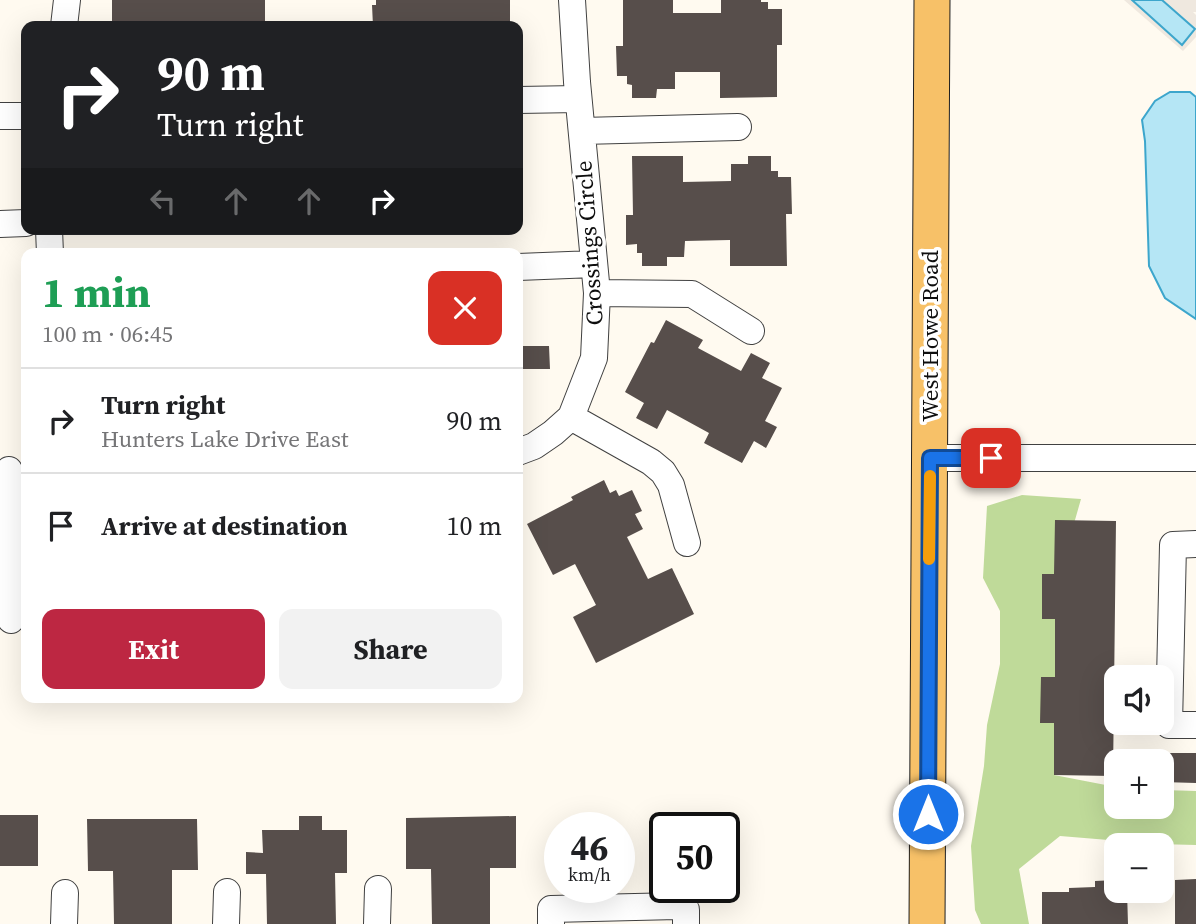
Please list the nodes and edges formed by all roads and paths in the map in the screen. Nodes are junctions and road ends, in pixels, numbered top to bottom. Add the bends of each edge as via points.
1 (67, 0) edge
2 (572, 0) edge
3 (932, 0) edge
4 (65, 21) edge
5 (578, 99) junction
6 (523, 100) edge
7 (0, 116) edge
8 (21, 116) edge
9 (738, 127) dead end
10 (582, 131) junction
11 (21, 223) edge
12 (0, 224) edge
13 (594, 264) junction
14 (523, 267) edge
15 (597, 293) junction
16 (751, 331) dead end
17 (571, 417) junction
18 (523, 450) edge
19 (930, 458) junction
20 (1196, 458) edge
21 (12, 470) edge
22 (687, 543) dead end
23 (1196, 544) edge
24 (11, 620) dead end
25 (1196, 725) edge
26 (378, 889) dead end
27 (227, 892) dead end
28 (65, 893) dead end
29 (64, 924) edge
30 (226, 924) edge
31 (377, 924) edge
32 (551, 924) edge
33 (686, 924) edge
34 (927, 924) edge

1 - 4 street
2 - 5 street, Crossings Circle
3 - 19 main road, West Howe Road
5 - 6 street
5 - 10 street, Crossings Circle
7 - 8 street
9 - 10 street
10 - 13 street, Crossings Circle
11 - 12 street
13 - 14 street
13 - 15 street, Crossings Circle
15 - 16 street via 692,294
15 - 17 street, Crossings Circle via 594,358
17 - 18 street, Crossings Circle via 544,440
17 - 22 street via 663,472
19 - 20 street
19 - 34 main road, West Howe Road
21 - 24 street
23 - 25 street via 1173,545 1169,725
26 - 31 street
27 - 30 street
28 - 29 street
32 - 33 street via 551,909 677,906 686,910

